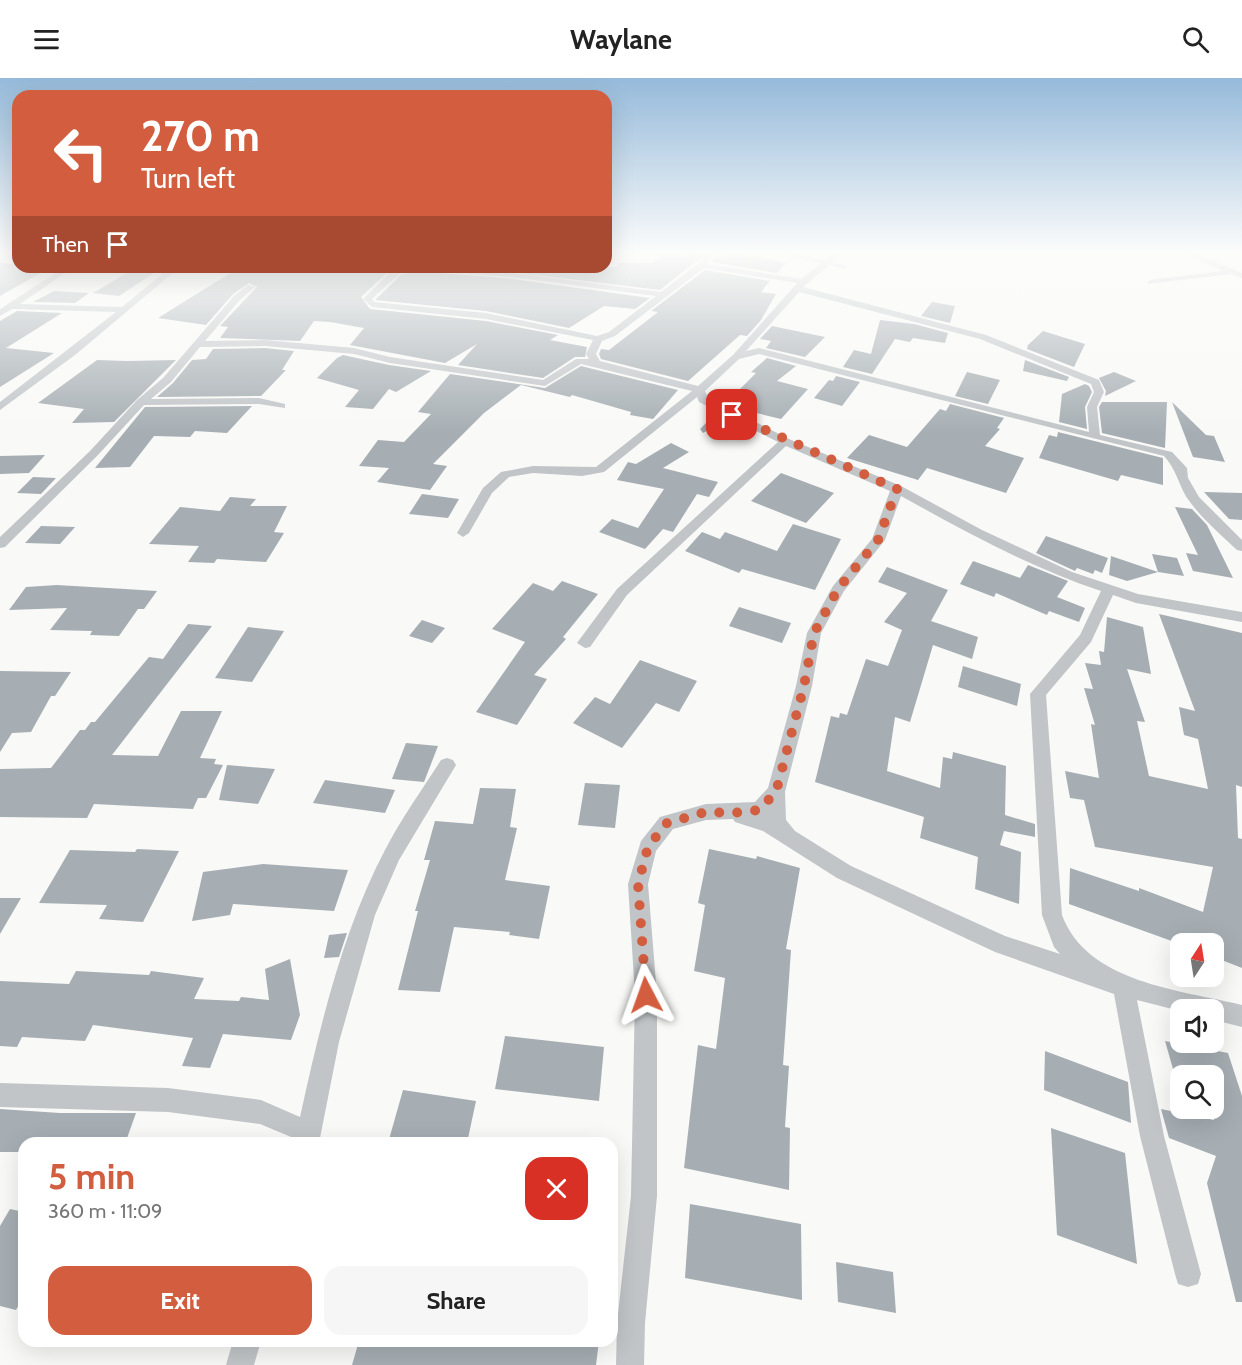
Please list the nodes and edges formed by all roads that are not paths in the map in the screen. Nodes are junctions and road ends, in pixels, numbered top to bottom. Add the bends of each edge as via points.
1 (117, 314) edge
2 (223, 314) edge
3 (470, 314) edge
4 (639, 314) edge
5 (775, 314) edge
6 (901, 314) edge
7 (598, 339) junction
8 (198, 344) junction
9 (736, 357) junction
10 (593, 358) junction
11 (700, 390) junction
12 (141, 402) junction
13 (281, 406) dead end
14 (0, 407) edge
15 (1095, 437) junction
16 (785, 441) junction
17 (897, 489) junction
18 (463, 533) dead end
19 (0, 544) edge
20 (1242, 547) edge
21 (1109, 590) junction
22 (1242, 617) edge
23 (585, 643) dead end
24 (447, 765) dead end
25 (776, 792) junction
26 (732, 813) junction
27 (790, 838) junction
28 (1123, 986) junction
29 (1242, 1016) edge
30 (0, 1095) edge
31 (306, 1137) edge
32 (308, 1137) edge
33 (1188, 1274) dead end
34 (245, 1347) edge
35 (240, 1365) edge
36 (630, 1365) edge

1 - 14 street
2 - 8 street
3 - 7 street
4 - 7 street
5 - 9 street
6 - 15 street via 983,337 1095,382 1099,392 1092,407
7 - 10 street
8 - 10 street via 265,343 354,351 545,383 579,361
8 - 12 street via 167,380
9 - 11 street
9 - 15 street via 759,351
10 - 11 street
11 - 16 street via 703,400
11 - 18 street via 600,470 589,473 531,468 503,474 488,490
12 - 13 street via 258,401
12 - 19 street
15 - 20 street via 1168,454 1181,468 1181,479 1206,512
16 - 17 street
16 - 23 street via 622,592
17 - 21 street via 976,533
17 - 25 street via 878,540 838,589 814,633
21 - 22 street
21 - 28 street via 1086,638 1038,694 1052,915 1061,940 1081,961
24 - 32 street via 392,855 365,915 328,1042
25 - 26 street via 759,810
25 - 27 street via 777,823
26 - 27 street via 768,824
26 - 36 street via 706,812 667,823 648,847 638,884 646,995 644,1196
27 - 28 street via 844,872 927,912 1002,945
28 - 29 street
28 - 33 street via 1152,1136
30 - 31 street via 168,1100 261,1112
34 - 35 street

